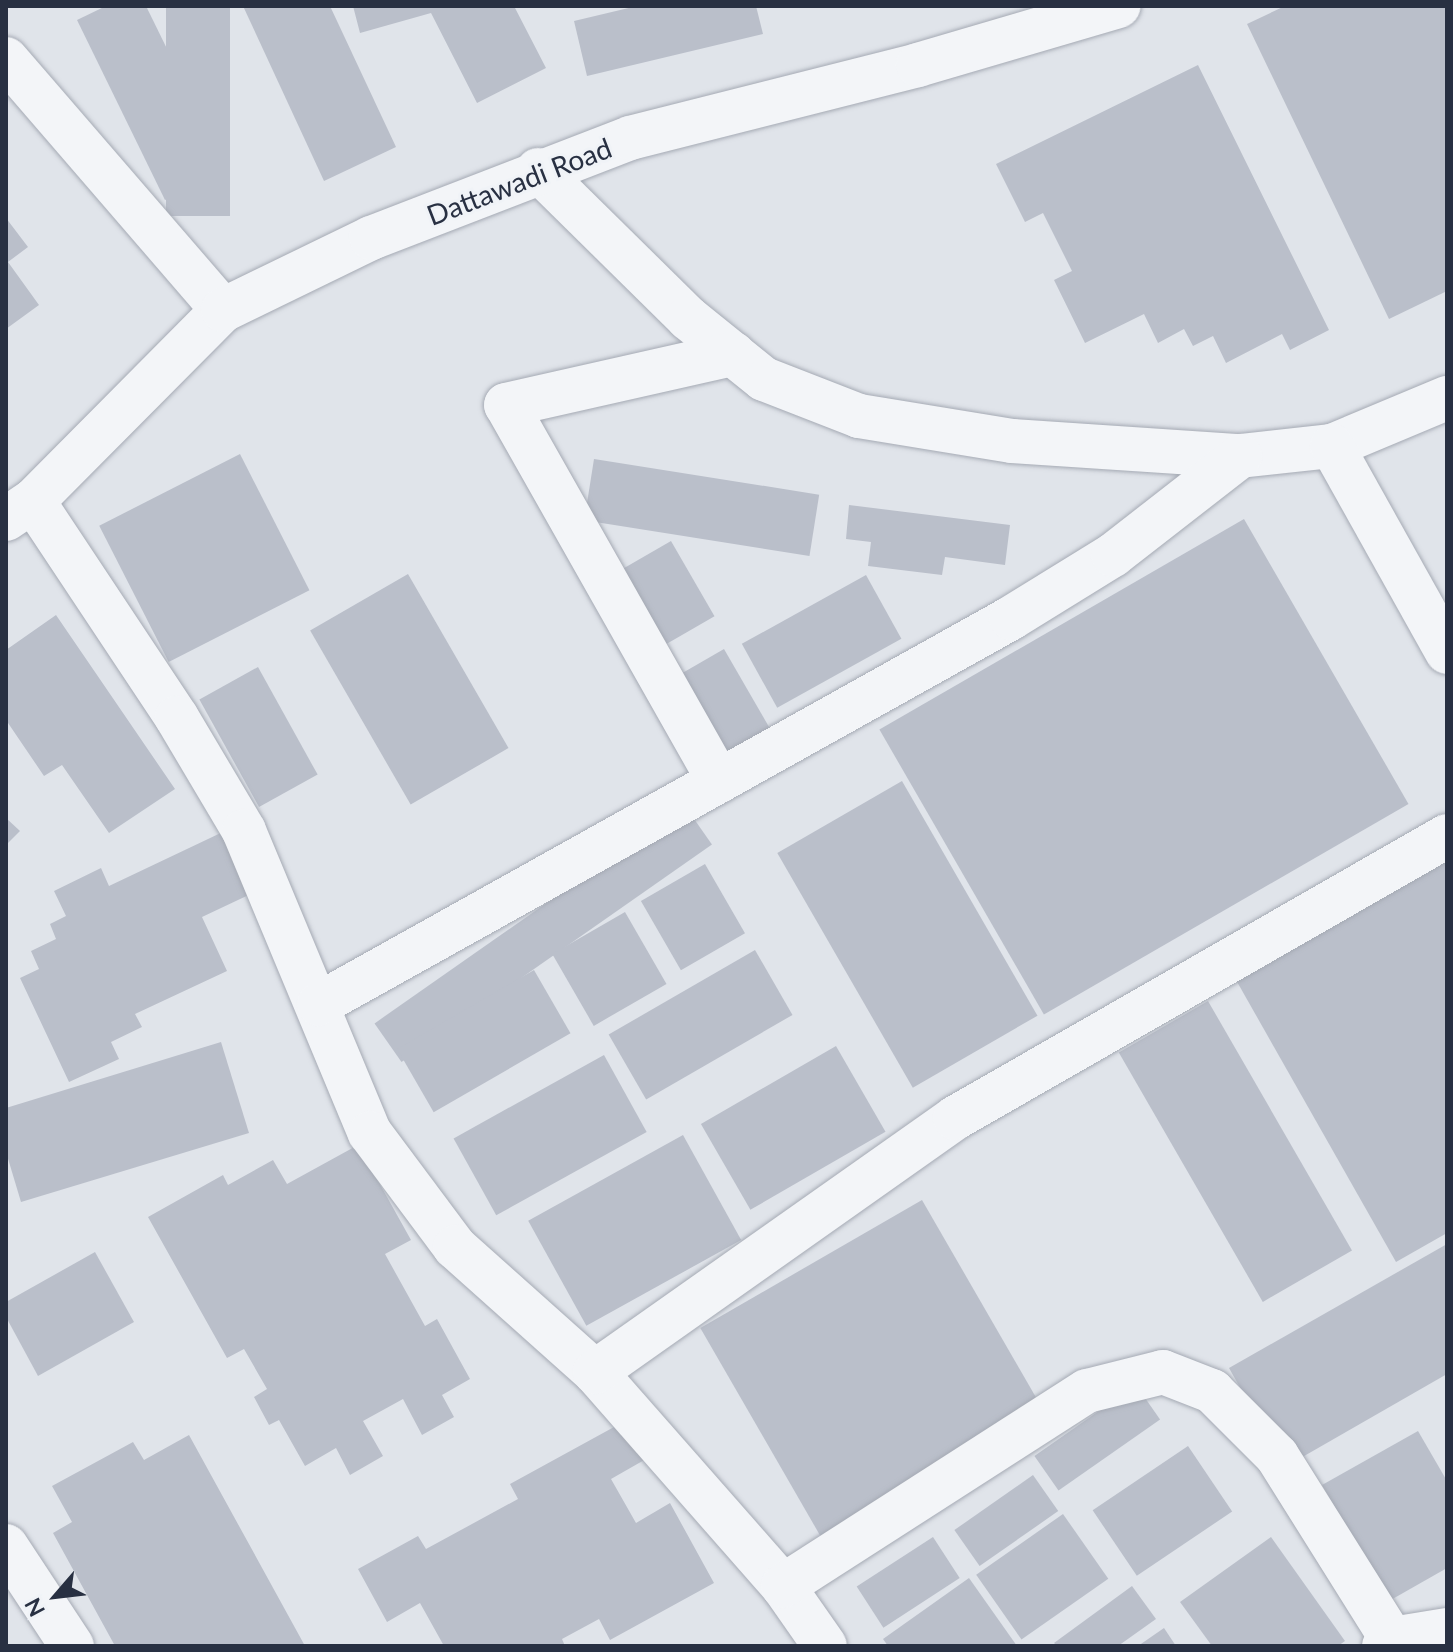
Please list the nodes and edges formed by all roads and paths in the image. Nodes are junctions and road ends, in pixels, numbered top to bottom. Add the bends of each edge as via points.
1 (1118, 6) edge
2 (6, 59) edge
3 (538, 170) junction
4 (223, 310) junction
5 (733, 354) junction
6 (1447, 398) edge
7 (1332, 446) junction
8 (1240, 456) junction
9 (20, 510) edge
10 (1447, 652) edge
11 (719, 781) junction
12 (1447, 836) edge
13 (319, 1004) junction
14 (595, 1372) junction
15 (6, 1546) edge
16 (783, 1586) junction
17 (1447, 1630) edge
18 (1388, 1642) edge
19 (72, 1646) edge
20 (825, 1646) edge

1 - 3 street, Dattawadi Road via 918,65 630,138
2 - 4 street
3 - 4 street, Dattawadi Road via 371,238
3 - 5 street via 688,318
4 - 9 street, Dattawadi Road
5 - 8 street via 764,379 859,416 1012,441
5 - 11 street via 506,405
6 - 7 street
7 - 8 street
7 - 10 street
8 - 11 street via 1113,555
9 - 13 street via 177,718 244,831
11 - 13 street
12 - 14 street via 955,1118
13 - 14 street via 370,1133 455,1247
14 - 16 street
15 - 19 street
16 - 18 street via 1087,1391 1163,1372 1212,1391 1277,1456
16 - 20 street
17 - 18 street

